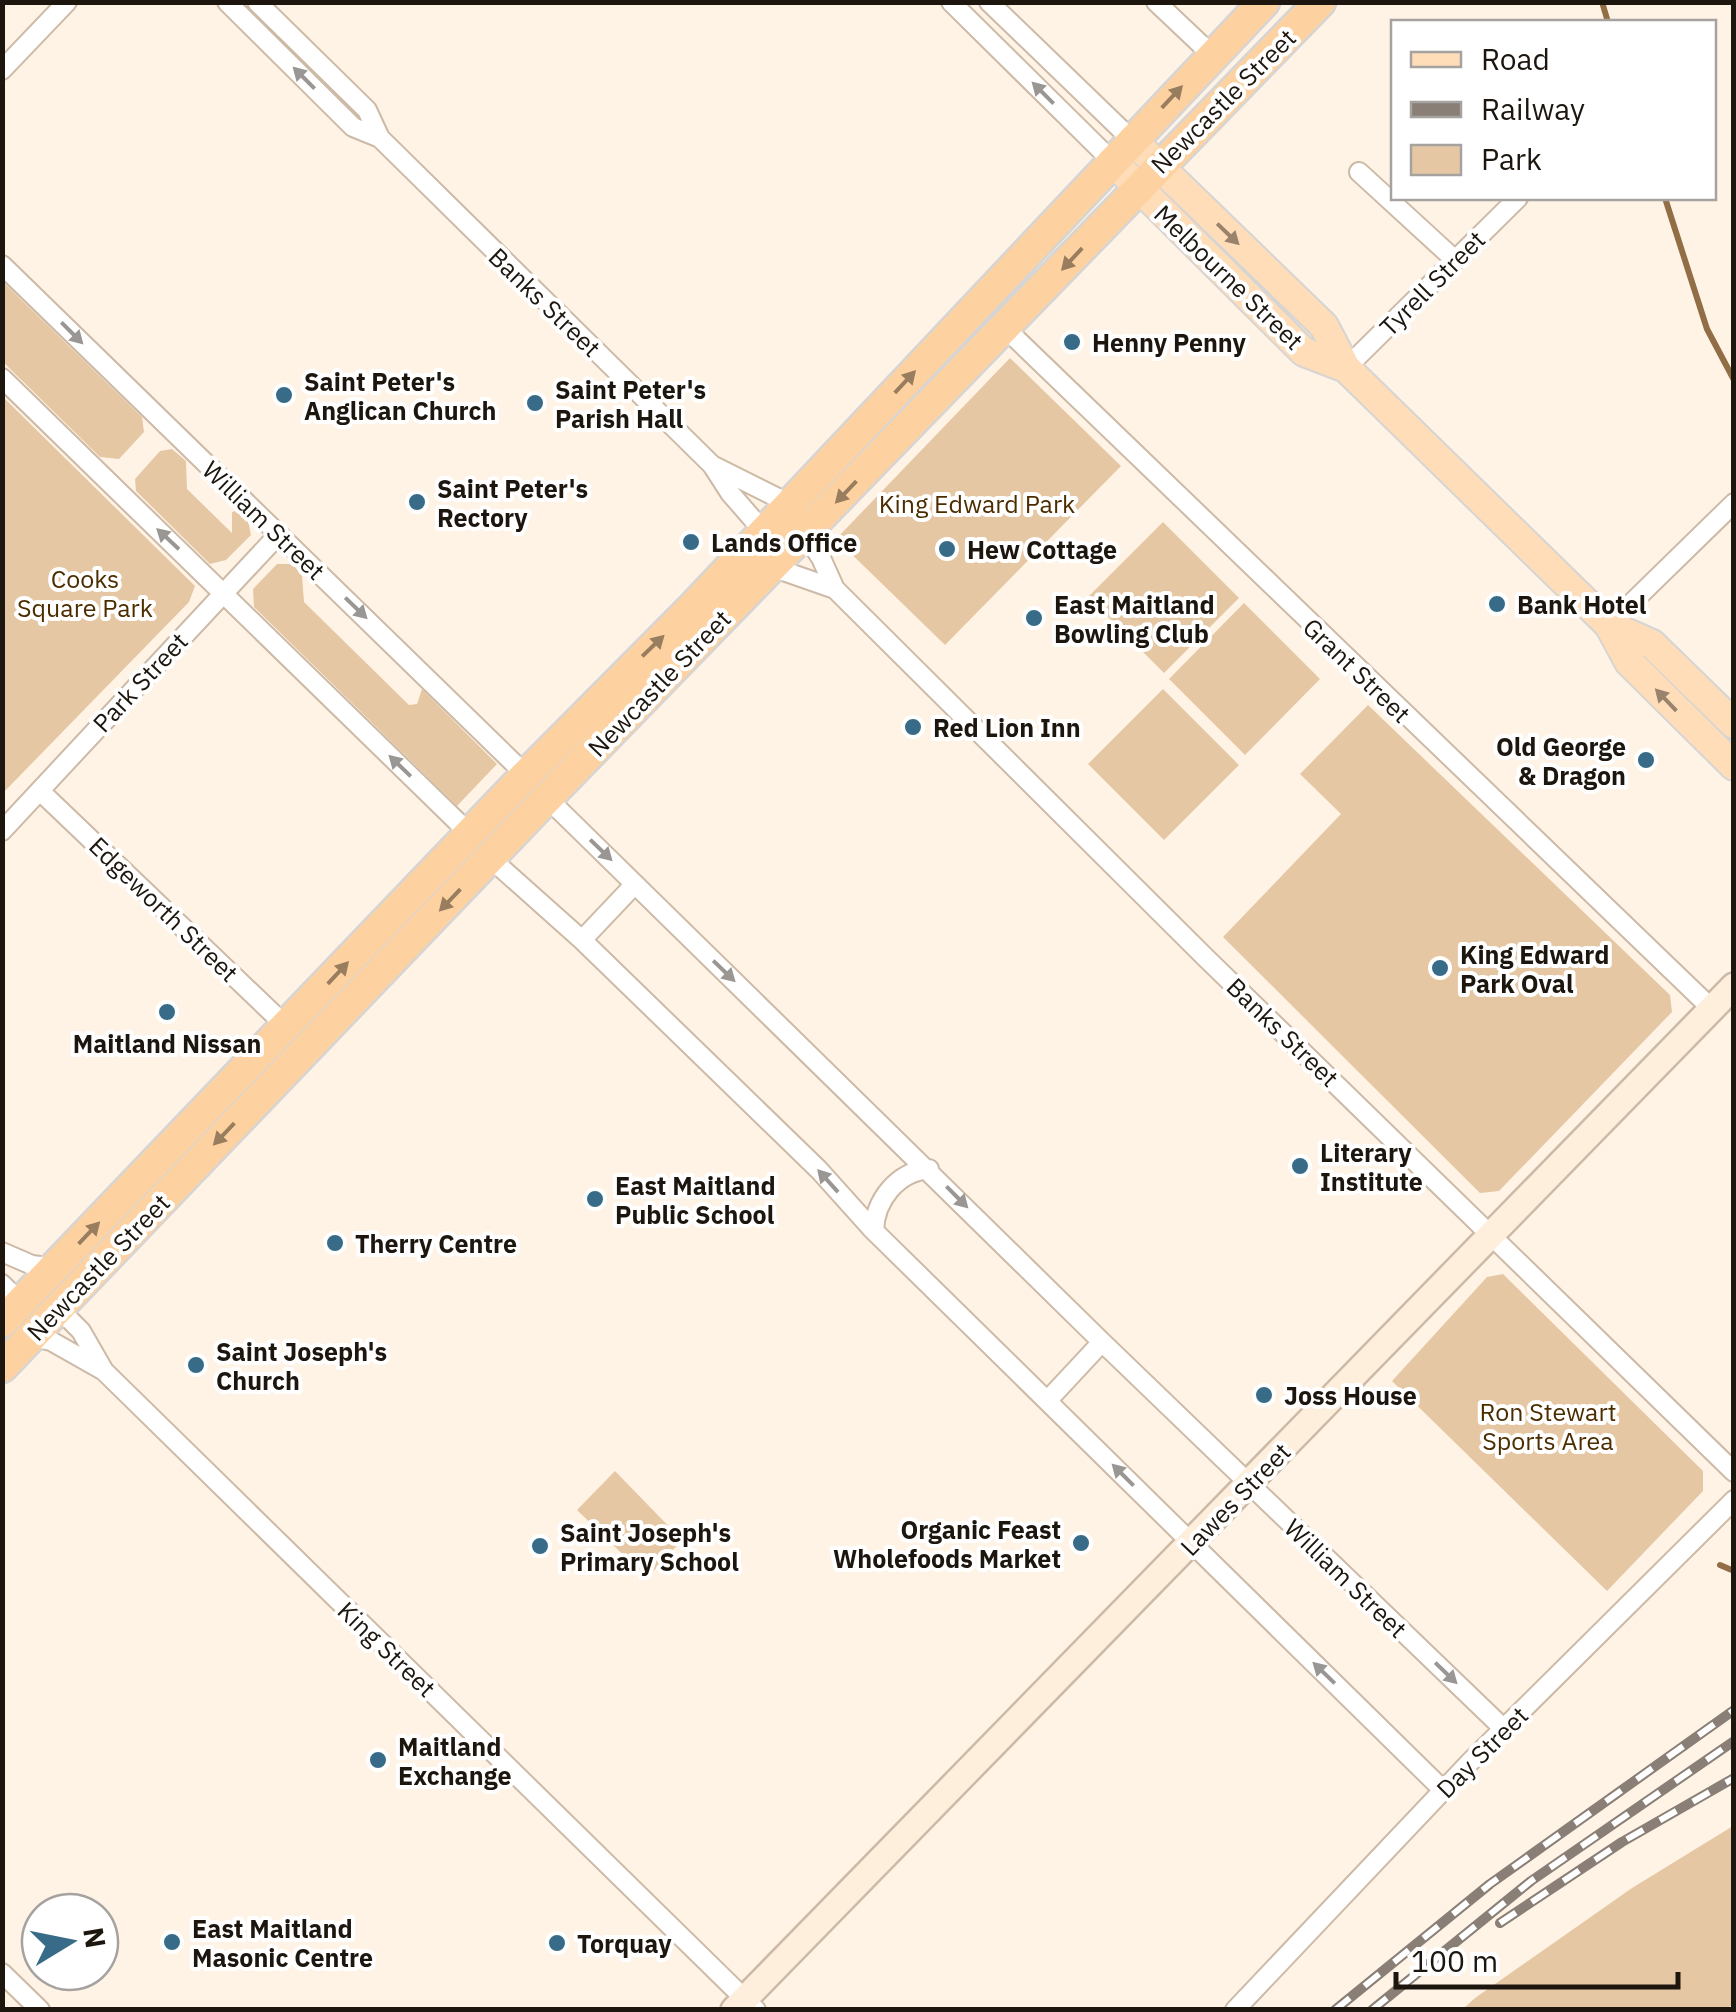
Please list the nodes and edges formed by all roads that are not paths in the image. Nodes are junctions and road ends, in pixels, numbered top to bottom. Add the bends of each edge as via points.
1 (67, 2) edge
2 (228, 2) edge
3 (257, 2) edge
4 (951, 2) edge
5 (989, 2) edge
6 (1156, 2) edge
7 (1264, 2) edge
8 (1320, 2) edge
9 (1212, 55) junction
10 (2, 70) edge
11 (380, 138) junction
12 (1122, 150) junction
13 (1359, 172) dead end
14 (1149, 177) junction
15 (1516, 200) edge
16 (1455, 260) junction
17 (2, 265) edge
18 (1006, 329) junction
19 (1346, 368) junction
20 (2, 378) edge
21 (712, 465) junction
22 (1734, 503) edge
23 (790, 504) junction
24 (764, 532) junction
25 (279, 534) junction
26 (805, 534) junction
27 (772, 568) junction
28 (835, 589) junction
29 (224, 592) junction
30 (1609, 625) junction
31 (1734, 724) edge
32 (1734, 766) edge
33 (526, 775) junction
34 (40, 791) junction
35 (547, 798) junction
36 (2, 831) edge
37 (470, 834) junction
38 (490, 858) junction
39 (635, 884) junction
40 (582, 940) junction
41 (1734, 986) edge
42 (1712, 1008) junction
43 (287, 1027) junction
44 (929, 1170) junction
45 (874, 1231) junction
46 (1492, 1234) junction
47 (2, 1252) edge
48 (105, 1260) junction
49 (55, 1268) junction
50 (9, 1303) edge
51 (59, 1309) junction
52 (17, 1338) edge
53 (1102, 1342) junction
54 (2, 1367) edge
55 (104, 1371) junction
56 (1048, 1400) junction
57 (1734, 1472) edge
58 (1249, 1485) junction
59 (1734, 1500) edge
60 (1192, 1544) junction
61 (1504, 1729) junction
62 (1444, 1790) junction
63 (2, 1973) edge
64 (745, 2006) edge
65 (40, 2010) edge
66 (1235, 2010) edge

1 - 10 street
11 -> 2 street, Banks Street via 353,127
3 - 11 street, Banks Street via 368,110
12 -> 4 street, Melbourne Street
5 - 12 street, Melbourne Street
6 - 9 street
7 - 9 highway, Newcastle Street
8 - 14 highway, Newcastle Street
12 -> 9 highway, Newcastle Street
11 - 21 street, Banks Street
12 - 14 main road, Melbourne Street
23 -> 12 highway, Newcastle Street
13 - 16 street
14 -> 18 highway, Newcastle Street
14 - 19 main road, Melbourne Street via 1324,326
15 - 16 street, Tyrell Street
16 - 19 street, Tyrell Street
17 -> 25 street, William Street
18 -> 26 highway, Newcastle Street
18 - 42 street, Grant Street
19 - 30 main road, Melbourne Street
29 -> 20 street
21 - 23 street, Banks Street
21 - 24 street, Banks Street
22 - 30 street
23 - 24 highway, Newcastle Street
24 - 26 highway
33 -> 24 highway, Newcastle Street
25 - 29 street, Park Street
25 -> 33 street, William Street
26 - 27 highway, Newcastle Street
26 - 28 street, Banks Street
27 - 28 street, Banks Street
27 - 35 highway, Newcastle Street
28 - 46 street, Banks Street
29 - 34 street, Park Street
37 -> 29 street
30 - 31 main road, Melbourne Street via 1652,644
32 -> 30 main road, Melbourne Street via 1629,662
33 - 37 highway, Newcastle Street
34 - 36 street, Park Street
34 - 43 street, Edgeworth Street
35 - 38 highway, Newcastle Street
35 -> 39 street, William Street
43 -> 37 highway, Newcastle Street
38 - 40 street
38 -> 48 highway, Newcastle Street
39 - 40 street
39 -> 44 street, William Street
45 -> 40 street
41 - 42 main road, Lawes Street
42 - 46 main road, Lawes Street
49 -> 43 highway, Newcastle Street
44 - 45 street via 906,1175 880,1201
44 -> 53 street, William Street
45 - 56 street
46 - 57 street, Banks Street
46 - 58 main road, Lawes Street
47 - 49 street
48 - 50 highway via 48,1296
48 - 51 highway, Newcastle Street
49 - 50 highway, Newcastle Street
51 - 52 highway, Newcastle Street
51 - 55 street, King Street via 82,1330
52 - 54 highway, Newcastle Street
52 - 55 street, King Street via 51,1341
53 - 56 street
53 - 58 street, William Street
55 - 64 street, King Street
60 -> 56 street
58 - 60 main road, Lawes Street
58 -> 61 street, William Street
59 - 61 street, Day Street
62 -> 60 street
60 - 64 main road, Lawes Street
61 - 62 street, Day Street
62 - 66 street, Day Street
63 - 65 street

